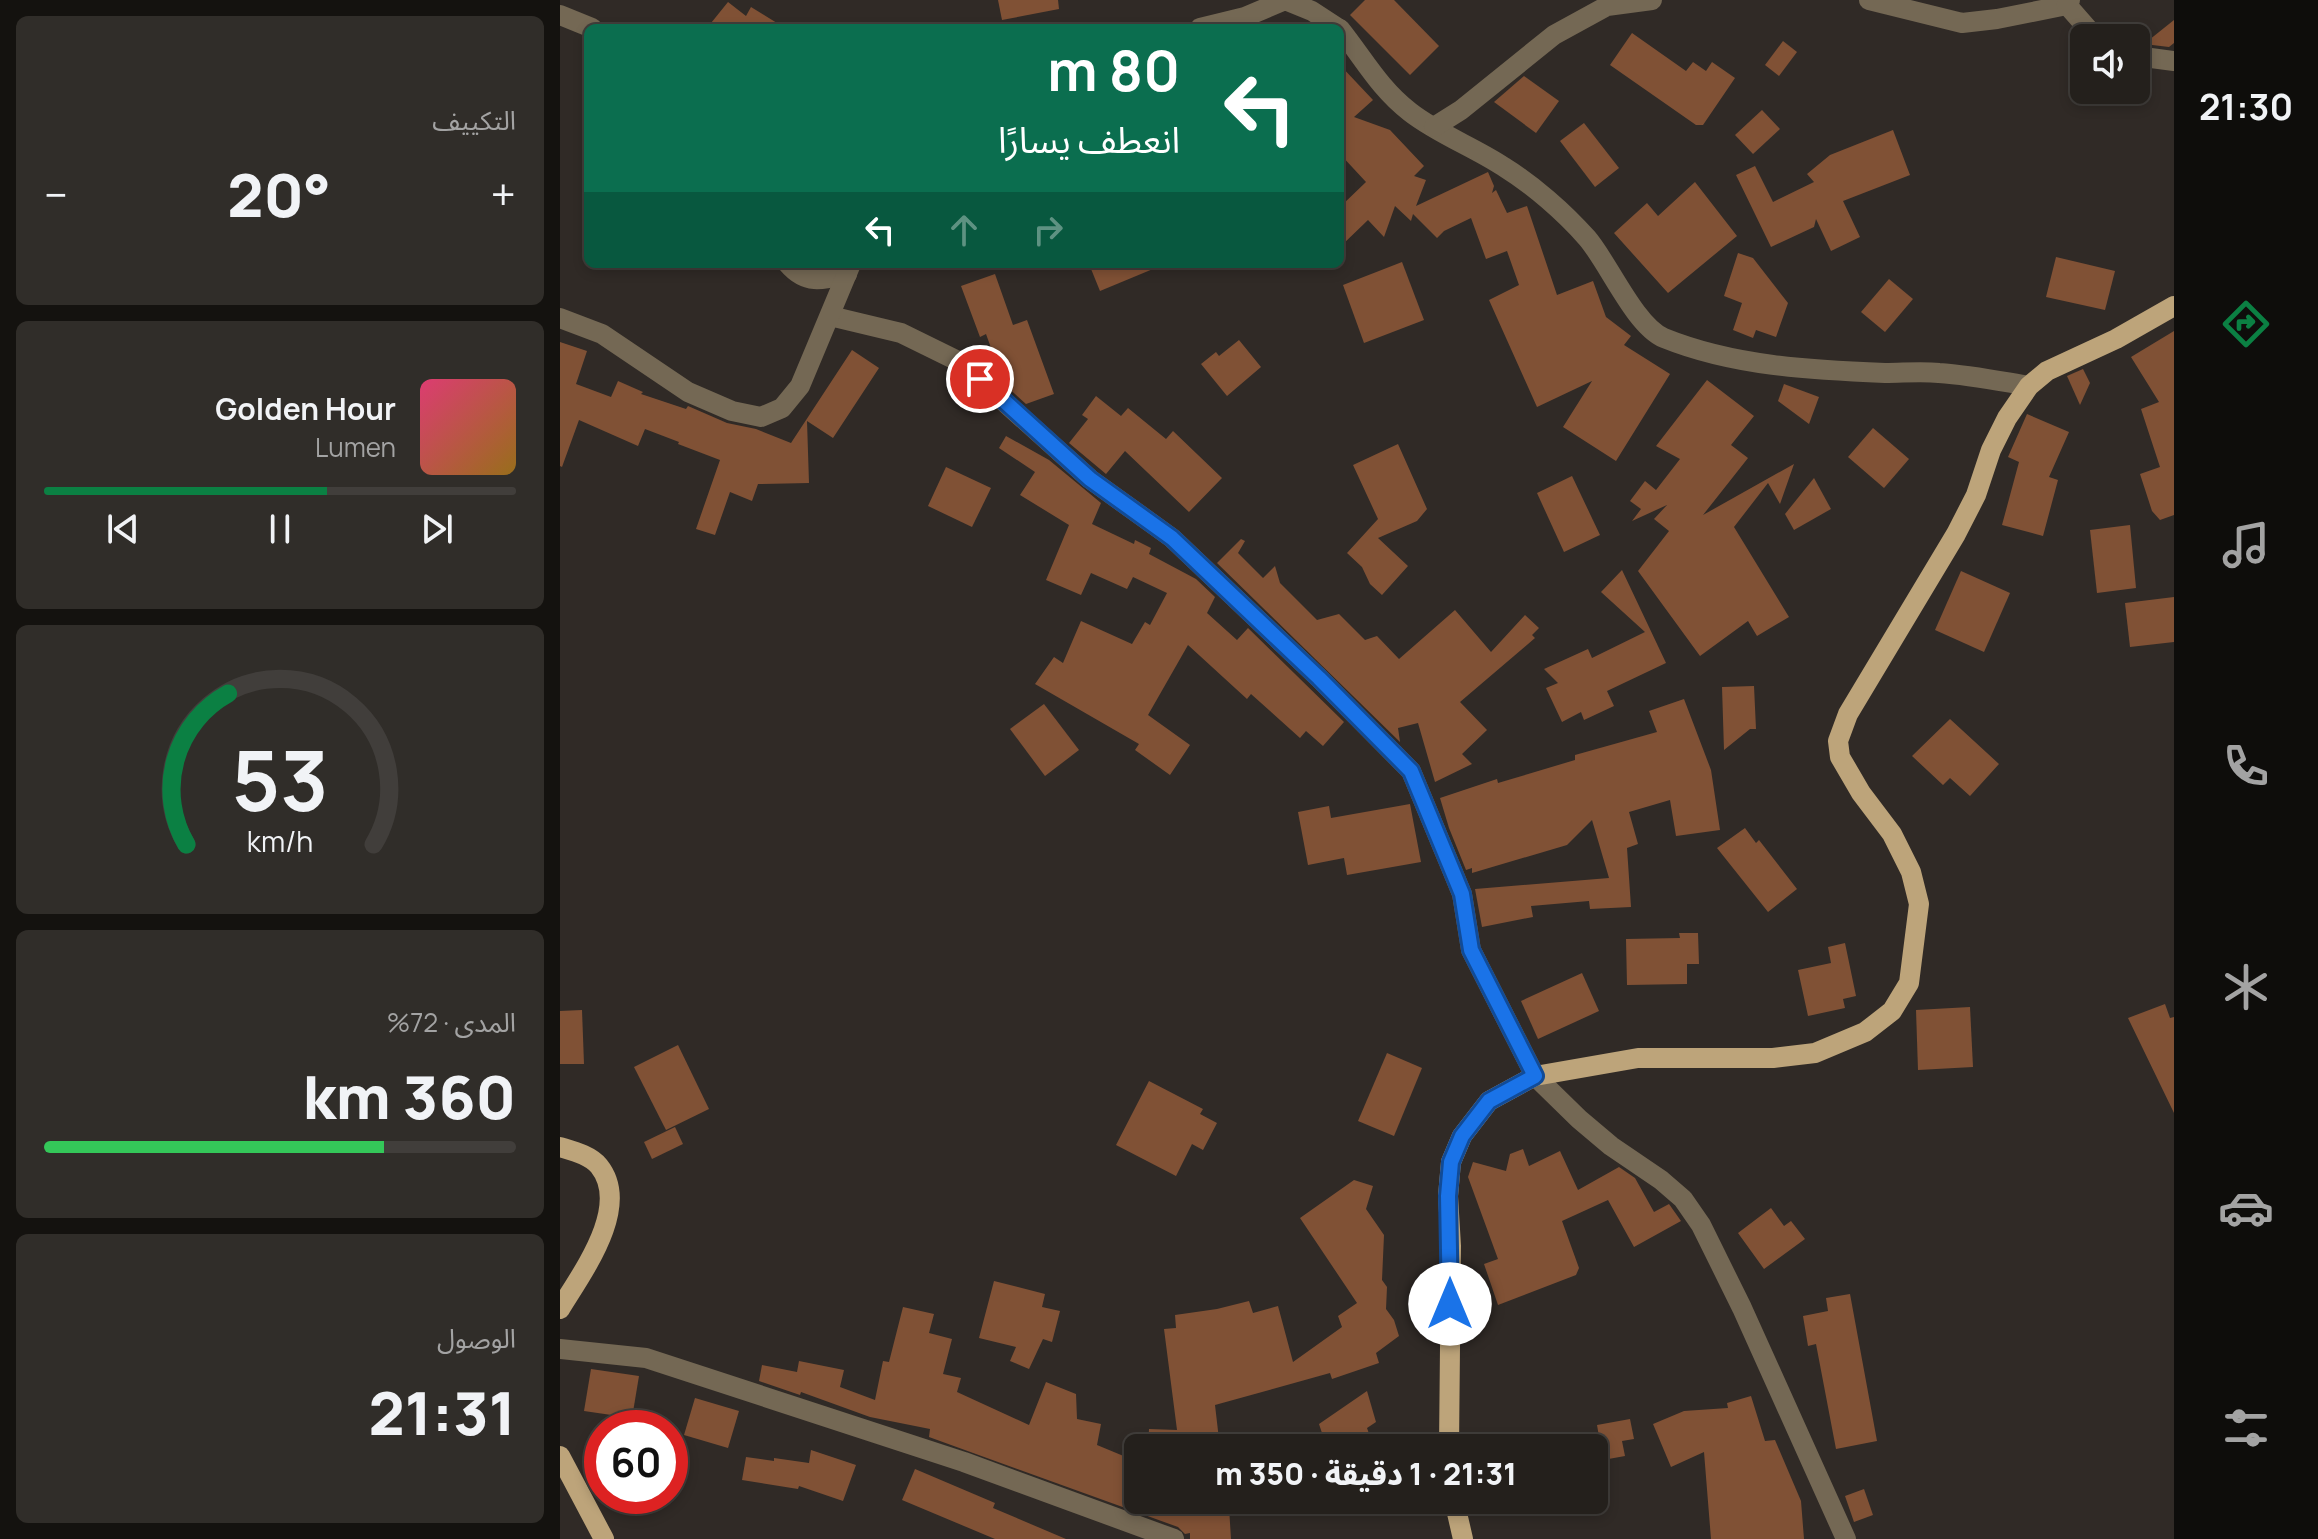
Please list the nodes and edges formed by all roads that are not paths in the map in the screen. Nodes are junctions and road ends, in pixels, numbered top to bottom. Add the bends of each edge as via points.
1 (1652, 0) edge
2 (1869, 0) edge
3 (2069, 3) edge
4 (560, 15) edge
5 (1216, 24) edge
6 (1333, 24) edge
7 (2085, 24) edge
8 (584, 25) edge
9 (1344, 35) edge
10 (2150, 58) edge
11 (2174, 61) edge
12 (1434, 127) junction
13 (791, 268) edge
14 (849, 269) edge
15 (2174, 306) edge
16 (830, 316) junction
17 (560, 318) edge
18 (2029, 386) junction
19 (1535, 1076) junction
20 (560, 1147) edge
21 (560, 1309) edge
22 (560, 1349) edge
23 (1449, 1434) edge
24 (560, 1456) edge
25 (1457, 1514) edge
26 (604, 1539) edge
27 (1174, 1539) edge
28 (1463, 1539) edge
29 (1846, 1539) edge

1 - 12 street via 1607,6 1554,35
2 - 3 street via 1962,23
3 - 7 street
4 - 8 street
5 - 6 street via 1285,0
9 - 12 street via 1382,88
10 - 11 street
12 - 18 street via 1506,168 1553,206 1588,239 1660,336 1786,366 1935,372
13 - 14 street via 816,281
14 - 16 street
15 - 18 main road via 2047,371
16 - 17 street via 800,386 782,408 761,417 688,392 602,334
16 - 19 street via 901,333 960,362 1090,479 1172,538 1411,771 1462,894 1471,950
18 - 19 main road via 1991,450 1956,534 1848,714 1838,741 1850,776 1892,834 1911,872 1919,904 1909,983 1892,1011 1865,1032 1815,1053 1638,1058
19 - 23 main road via 1489,1101 1462,1136 1451,1162
19 - 29 street via 1611,1146 1683,1199 1701,1225
20 - 21 main road via 599,1166 609,1207 594,1252
22 - 27 street via 646,1358 964,1462
24 - 26 main road
25 - 28 main road

